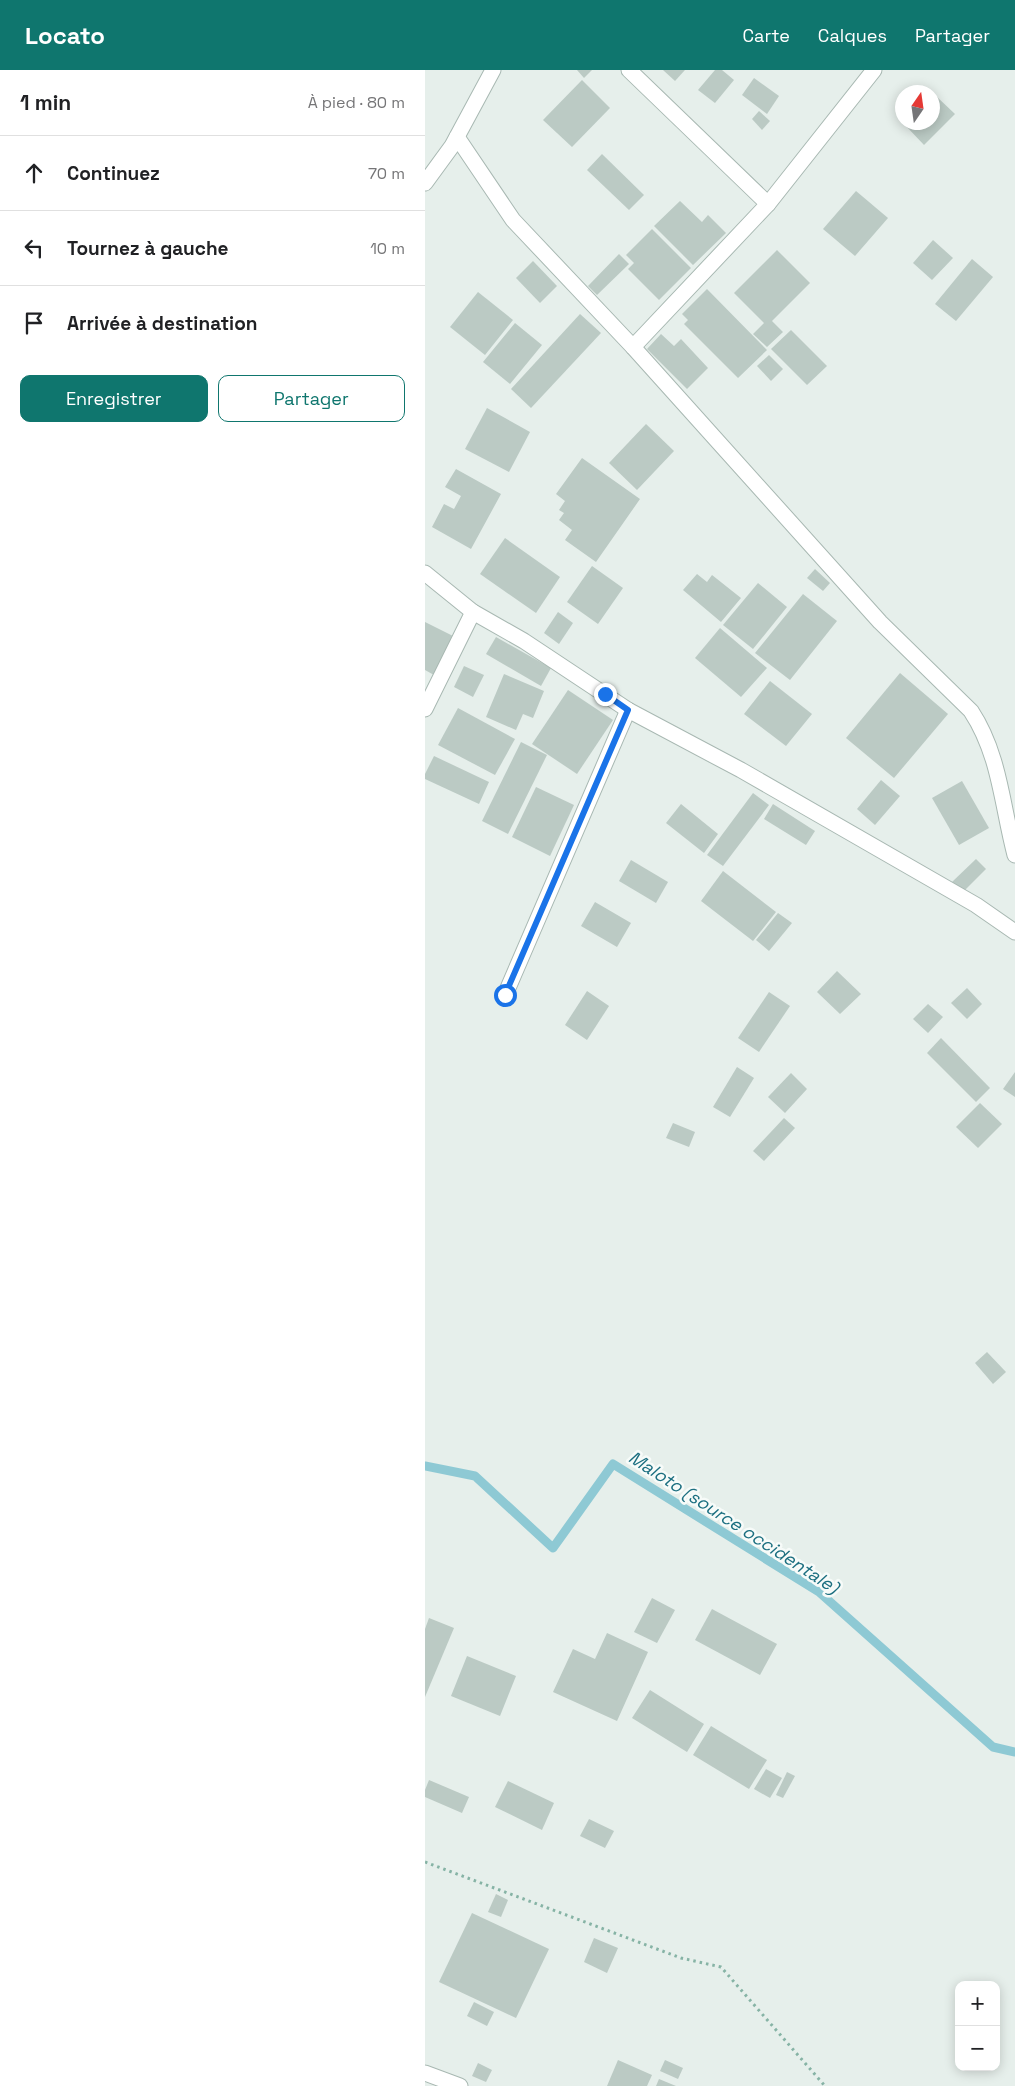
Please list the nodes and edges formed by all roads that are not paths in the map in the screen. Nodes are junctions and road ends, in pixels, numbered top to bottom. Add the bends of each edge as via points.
1 (493, 70) edge
2 (629, 70) edge
3 (874, 70) edge
4 (457, 137) junction
5 (425, 183) edge
6 (768, 204) junction
7 (633, 347) junction
8 (425, 573) edge
9 (473, 612) junction
10 (425, 708) edge
11 (628, 710) junction
12 (1015, 855) edge
13 (1015, 932) edge
14 (505, 995) dead end
15 (425, 2073) edge
16 (460, 2086) edge

1 - 4 street
2 - 6 street
3 - 6 street
4 - 5 street
4 - 7 street via 513,220
6 - 7 street
7 - 12 street via 880,622 971,711 996,765
8 - 9 street
9 - 10 street
9 - 11 street via 524,641
11 - 13 street via 741,770 976,905
11 - 14 street
15 - 16 street

